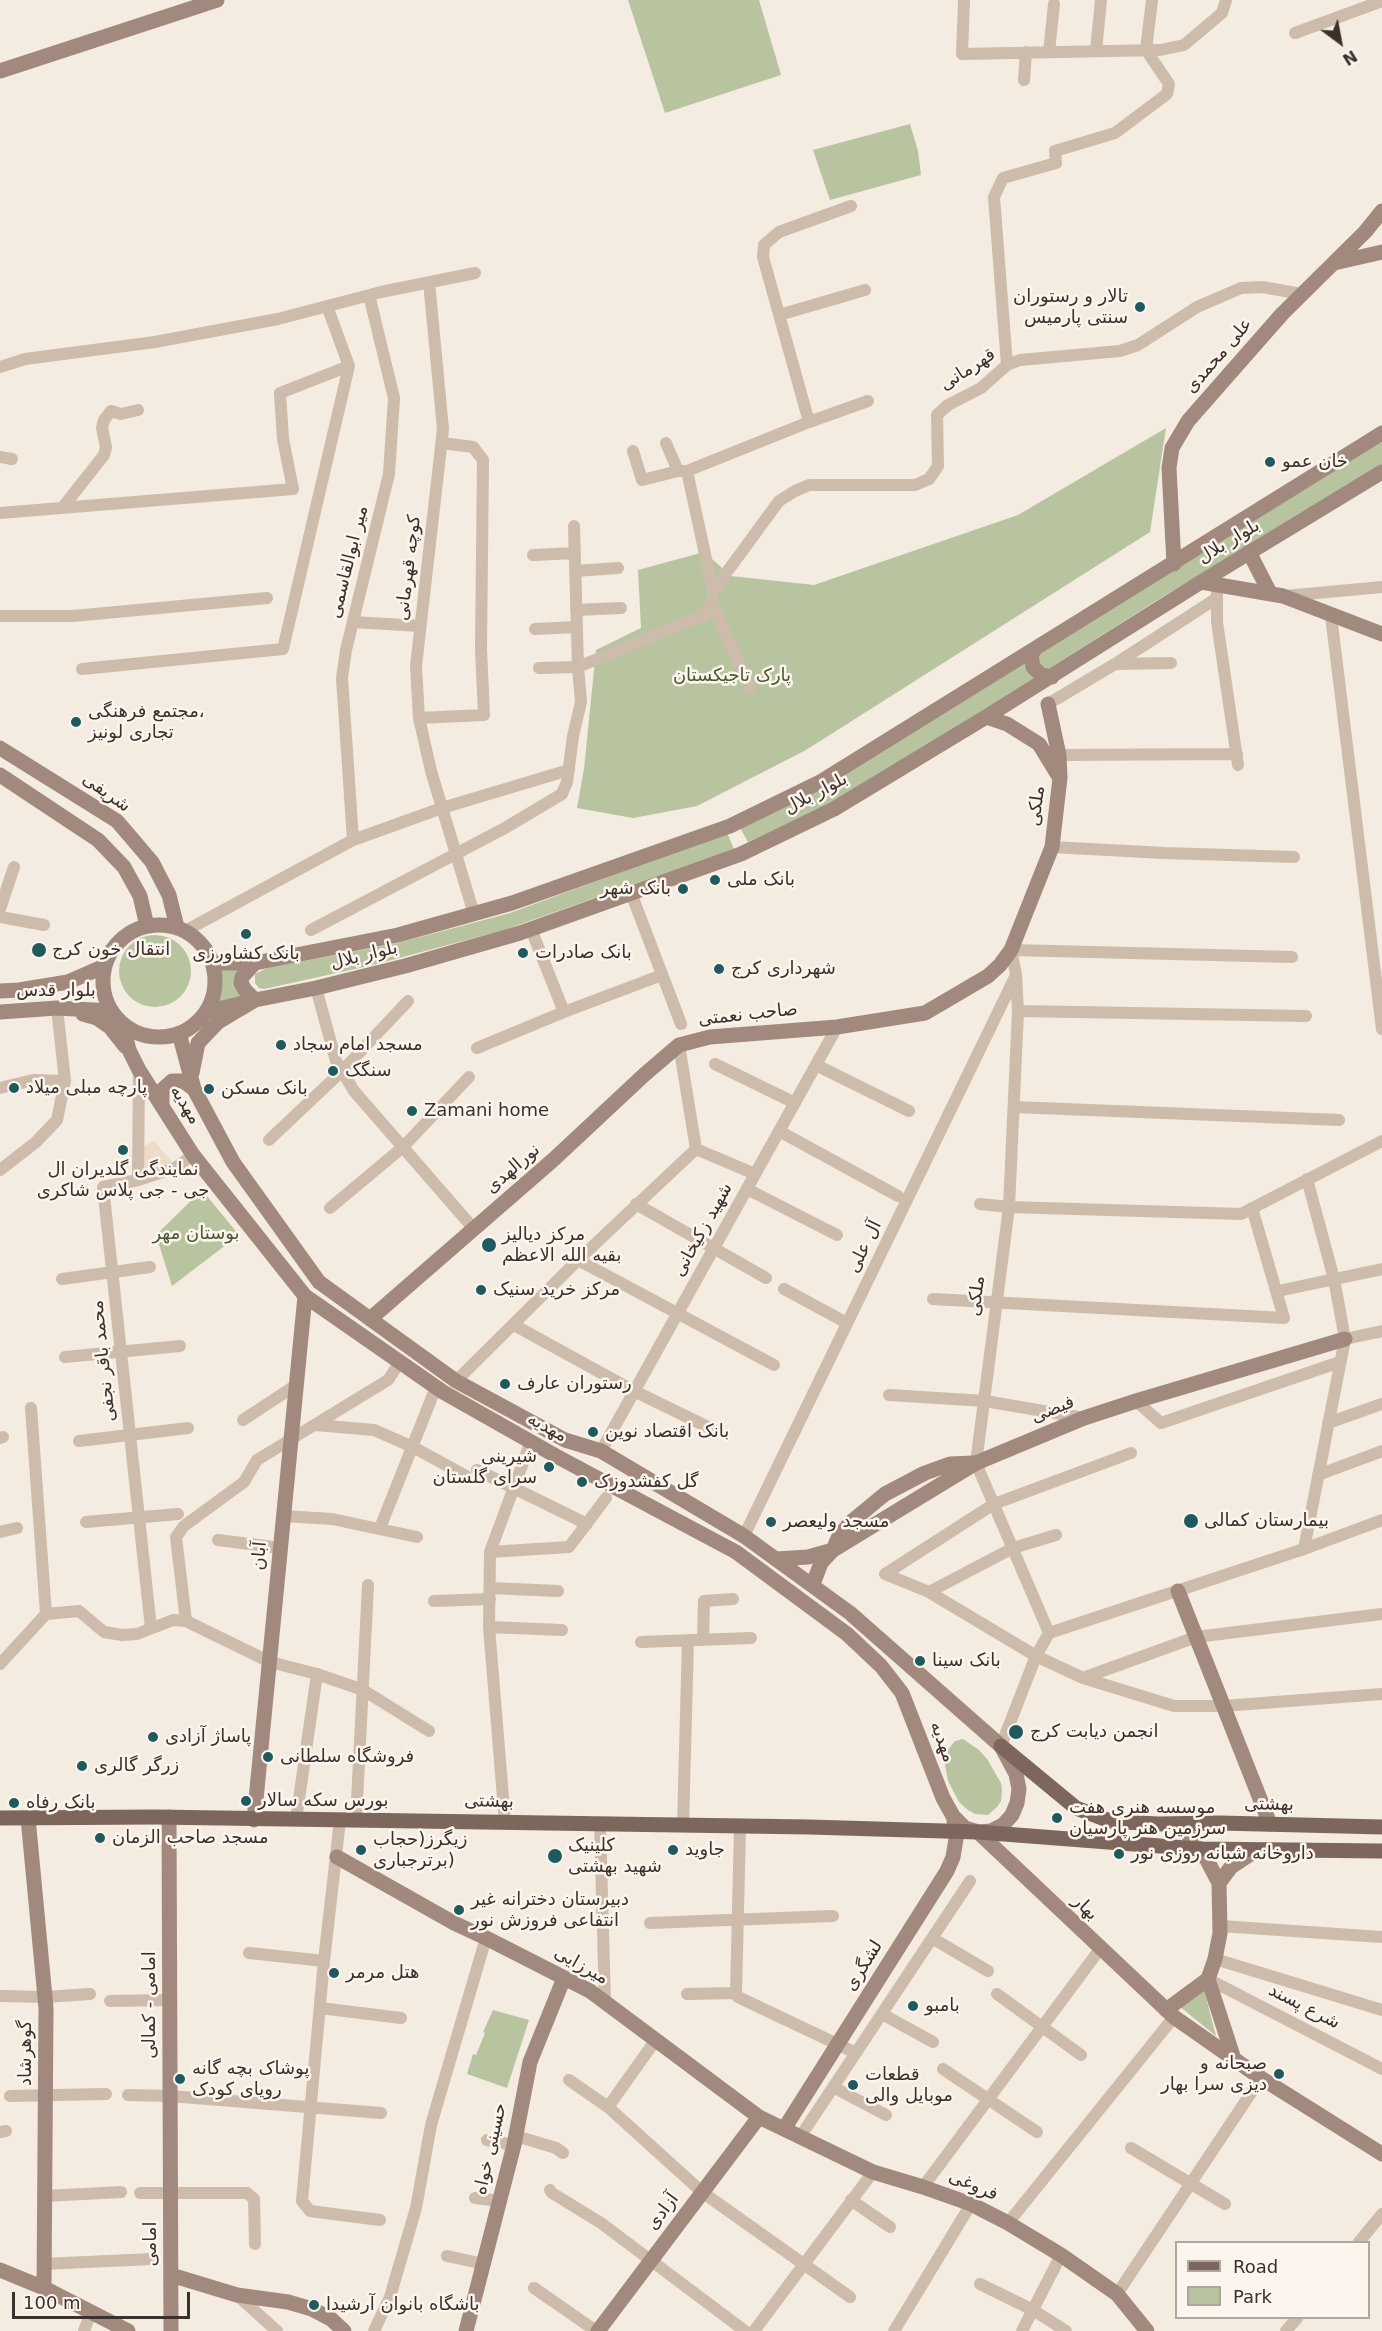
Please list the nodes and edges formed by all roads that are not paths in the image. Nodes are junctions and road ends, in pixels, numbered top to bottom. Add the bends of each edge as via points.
1 (217, 0) edge
2 (964, 0) edge
3 (1101, 0) edge
4 (1152, 0) edge
5 (1226, 0) edge
6 (1382, 1) edge
7 (1054, 4) dead end
8 (1295, 33) dead end
9 (1146, 50) junction
10 (1096, 51) junction
11 (1026, 52) junction
12 (1049, 52) junction
13 (0, 70) edge
14 (1024, 80) dead end
15 (850, 206) dead end
16 (1382, 211) edge
17 (1382, 252) edge
18 (1334, 263) junction
19 (475, 273) dead end
20 (429, 282) junction
21 (865, 290) dead end
22 (1302, 294) junction
23 (369, 295) junction
24 (327, 306) junction
25 (779, 315) junction
26 (1007, 365) junction
27 (349, 366) junction
28 (0, 367) edge
29 (868, 401) dead end
30 (138, 410) dead end
31 (809, 422) junction
32 (1382, 433) edge
33 (442, 443) junction
34 (666, 443) dead end
35 (633, 451) dead end
36 (682, 471) junction
37 (1382, 472) edge
38 (63, 507) junction
39 (0, 513) edge
40 (574, 526) dead end
41 (1249, 552) junction
42 (574, 553) junction
43 (533, 555) dead end
44 (1173, 564) junction
45 (618, 568) dead end
46 (575, 571) junction
47 (1201, 582) junction
48 (1382, 587) edge
49 (1217, 591) junction
50 (1276, 594) junction
51 (713, 597) junction
52 (267, 598) dead end
53 (621, 608) dead end
54 (576, 610) junction
55 (0, 616) edge
56 (1331, 616) junction
57 (353, 622) junction
58 (420, 626) junction
59 (576, 627) junction
60 (535, 629) dead end
61 (1382, 634) edge
62 (1034, 651) junction
63 (1171, 663) dead end
64 (1115, 664) junction
65 (539, 668) dead end
66 (578, 668) junction
67 (82, 669) dead end
68 (1052, 677) junction
69 (750, 688) dead end
70 (1048, 704) joint
71 (986, 717) junction
72 (419, 718) junction
73 (0, 748) edge
74 (1059, 755) junction
75 (569, 770) junction
76 (0, 775) edge
77 (1060, 778) junction
78 (442, 808) junction
79 (353, 840) junction
80 (1052, 847) junction
81 (456, 853) junction
82 (1294, 857) dead end
83 (15, 867) dead end
84 (632, 893) junction
85 (0, 909) edge
86 (474, 914) junction
87 (0, 917) edge
88 (44, 925) dead end
89 (147, 926) junction
90 (181, 929) junction
91 (531, 929) junction
92 (311, 930) dead end
93 (1013, 945) junction
94 (1377, 949) edge
95 (1292, 957) dead end
96 (213, 963) junction
97 (255, 963) junction
98 (105, 966) junction
99 (1016, 974) junction
100 (662, 975) junction
101 (316, 988) junction
102 (0, 991) edge
103 (255, 1000) junction
104 (408, 1001) dead end
105 (57, 1008) junction
106 (1018, 1011) junction
107 (0, 1012) edge
108 (206, 1012) junction
109 (564, 1012) junction
110 (1306, 1016) dead end
111 (116, 1017) junction
112 (681, 1024) dead end
113 (837, 1027) junction
114 (1382, 1029) edge
115 (180, 1033) junction
116 (679, 1045) junction
117 (477, 1048) dead end
118 (129, 1050) junction
119 (715, 1064) dead end
120 (816, 1065) junction
121 (139, 1070) junction
122 (342, 1071) junction
123 (469, 1077) dead end
124 (65, 1081) junction
125 (193, 1084) junction
126 (0, 1088) edge
127 (795, 1103) junction
128 (162, 1104) junction
129 (1014, 1107) junction
130 (909, 1111) dead end
131 (1339, 1120) dead end
132 (779, 1131) junction
133 (269, 1140) dead end
134 (1382, 1141) edge
135 (403, 1147) junction
136 (696, 1149) junction
137 (193, 1155) junction
138 (0, 1170) edge
139 (755, 1174) junction
140 (1307, 1179) junction
141 (138, 1180) junction
142 (747, 1189) junction
143 (898, 1196) dead end
144 (636, 1204) junction
145 (980, 1204) dead end
146 (1009, 1207) junction
147 (330, 1208) dead end
148 (1252, 1208) junction
149 (474, 1229) junction
150 (837, 1235) dead end
151 (713, 1249) junction
152 (578, 1260) junction
153 (150, 1267) dead end
154 (1382, 1269) edge
155 (112, 1272) junction
156 (766, 1278) dead end
157 (62, 1279) dead end
158 (1334, 1279) junction
159 (784, 1289) dead end
160 (1278, 1291) junction
161 (305, 1296) junction
162 (933, 1299) dead end
163 (996, 1304) junction
164 (678, 1312) junction
165 (370, 1318) junction
166 (847, 1323) junction
167 (514, 1324) junction
168 (1382, 1331) edge
169 (1345, 1339) junction
170 (180, 1346) dead end
171 (121, 1352) junction
172 (65, 1358) dead end
173 (400, 1362) junction
174 (1340, 1362) junction
175 (774, 1365) dead end
176 (456, 1381) junction
177 (296, 1385) junction
178 (436, 1387) junction
179 (634, 1391) junction
180 (889, 1395) dead end
181 (985, 1401) junction
182 (1136, 1401) junction
183 (1382, 1404) edge
184 (31, 1408) dead end
185 (1084, 1419) junction
186 (243, 1420) dead end
187 (1328, 1423) junction
188 (316, 1425) junction
189 (188, 1428) dead end
190 (712, 1429) dead end
191 (130, 1436) junction
192 (291, 1439) junction
193 (79, 1441) dead end
194 (531, 1441) junction
195 (413, 1447) junction
196 (601, 1451) junction
197 (1382, 1451) edge
198 (1131, 1453) dead end
199 (976, 1463) junction
200 (477, 1470) dead end
201 (1318, 1474) junction
202 (466, 1476) dead end
203 (514, 1489) junction
204 (606, 1498) dead end
205 (994, 1504) junction
206 (178, 1514) dead end
207 (284, 1516) junction
208 (139, 1518) junction
209 (1382, 1520) edge
210 (86, 1522) dead end
211 (587, 1524) junction
212 (17, 1528) dead end
213 (380, 1528) junction
214 (0, 1532) edge
215 (1056, 1535) dead end
216 (744, 1536) junction
217 (417, 1537) dead end
218 (218, 1540) dead end
219 (281, 1548) junction
220 (1013, 1548) junction
221 (1304, 1549) junction
222 (833, 1550) junction
223 (490, 1552) junction
224 (777, 1559) junction
225 (813, 1584) junction
226 (368, 1585) dead end
227 (558, 1591) dead end
228 (1178, 1591) junction
229 (929, 1592) junction
230 (490, 1594) junction
231 (733, 1599) dead end
232 (434, 1601) dead end
233 (46, 1614) junction
234 (1382, 1614) edge
235 (186, 1621) junction
236 (489, 1627) junction
237 (151, 1628) junction
238 (562, 1630) dead end
239 (1049, 1633) junction
240 (1196, 1637) junction
241 (751, 1638) dead end
242 (688, 1640) junction
243 (703, 1640) junction
244 (641, 1642) dead end
245 (1036, 1656) junction
246 (270, 1662) junction
247 (0, 1664) edge
248 (316, 1674) junction
249 (1083, 1678) junction
250 (363, 1690) junction
251 (1382, 1694) edge
252 (1223, 1706) junction
253 (429, 1731) dead end
254 (1001, 1746) junction
255 (953, 1816) junction
256 (169, 1817) junction
257 (0, 1818) edge
258 (28, 1818) junction
259 (254, 1820) junction
260 (296, 1820) junction
261 (340, 1820) junction
262 (356, 1820) junction
263 (505, 1822) junction
264 (600, 1824) junction
265 (1180, 1824) junction
266 (1270, 1824) junction
267 (683, 1825) junction
268 (740, 1827) junction
269 (1382, 1827) edge
270 (978, 1832) junction
271 (957, 1833) junction
272 (1199, 1849) junction
273 (1255, 1851) junction
274 (1382, 1851) edge
275 (337, 1857) junction
276 (970, 1881) dead end
277 (1219, 1883) junction
278 (833, 1916) dead end
279 (738, 1921) junction
280 (650, 1923) dead end
281 (1220, 1926) junction
282 (1382, 1937) edge
283 (486, 1938) junction
284 (932, 1938) junction
285 (1100, 1949) junction
286 (249, 1953) dead end
287 (1215, 1959) junction
288 (324, 1961) junction
289 (988, 1971) dead end
290 (564, 1978) junction
291 (1208, 1979) junction
292 (90, 1994) dead end
293 (687, 1994) dead end
294 (997, 1994) dead end
295 (737, 1995) junction
296 (0, 1996) edge
297 (45, 1997) junction
298 (170, 2000) junction
299 (110, 2001) dead end
300 (605, 2002) junction
301 (320, 2008) junction
302 (1382, 2010) edge
303 (882, 2014) junction
304 (1170, 2014) junction
305 (401, 2018) dead end
306 (1042, 2027) junction
307 (655, 2041) junction
308 (933, 2042) dead end
309 (838, 2044) junction
310 (856, 2053) junction
311 (1081, 2055) dead end
312 (1234, 2059) junction
313 (943, 2069) dead end
314 (1382, 2069) edge
315 (1261, 2078) junction
316 (569, 2080) dead end
317 (833, 2087) junction
318 (106, 2094) dead end
319 (45, 2095) junction
320 (128, 2095) dead end
321 (10, 2096) dead end
322 (170, 2096) junction
323 (988, 2100) junction
324 (312, 2107) junction
325 (608, 2107) junction
326 (381, 2113) dead end
327 (886, 2115) dead end
328 (759, 2117) junction
329 (784, 2129) junction
330 (1037, 2132) dead end
331 (800, 2137) junction
332 (487, 2140) dead end
333 (515, 2140) junction
334 (1131, 2148) dead end
335 (562, 2153) dead end
336 (1382, 2154) edge
337 (873, 2172) junction
338 (1191, 2183) junction
339 (923, 2187) junction
340 (550, 2190) dead end
341 (121, 2192) dead end
342 (702, 2192) junction
343 (140, 2193) dead end
344 (170, 2193) junction
345 (45, 2196) junction
346 (475, 2198) dead end
347 (851, 2200) junction
348 (500, 2201) junction
349 (970, 2204) junction
350 (1225, 2204) dead end
351 (1382, 2214) edge
352 (380, 2220) dead end
353 (1008, 2223) junction
354 (890, 2227) dead end
355 (1360, 2241) edge
356 (255, 2244) dead end
357 (1062, 2255) junction
358 (447, 2256) dead end
359 (152, 2259) dead end
360 (651, 2260) junction
361 (43, 2264) junction
362 (484, 2264) junction
363 (804, 2264) junction
364 (0, 2270) edge
365 (171, 2275) junction
366 (980, 2284) dead end
367 (45, 2288) junction
368 (534, 2288) dead end
369 (1117, 2294) junction
370 (237, 2295) junction
371 (850, 2297) dead end
372 (1033, 2310) junction
373 (91, 2312) junction
374 (1296, 2319) edge
375 (84, 2331) edge
376 (128, 2331) edge
377 (171, 2331) edge
378 (277, 2331) edge
379 (344, 2331) edge
380 (374, 2331) edge
381 (466, 2331) edge
382 (597, 2331) edge
383 (745, 2331) edge
384 (754, 2331) edge
385 (894, 2331) edge
386 (1022, 2331) edge
387 (1066, 2331) edge
388 (1147, 2331) edge
389 (1286, 2331) edge

1 - 13 main road
2 - 11 street via 962,54
3 - 10 street
4 - 9 street
5 - 9 street via 1222,13 1184,45
6 - 8 street
7 - 12 street
9 - 10 street
9 - 26 street via 1169,84 1167,94 1115,133 1055,151 1056,163 1003,178 994,197
10 - 12 street
11 - 12 street
11 - 14 street
15 - 25 street via 779,232 764,245 763,257
16 - 18 main road, علی محمدی
17 - 18 main road
18 - 22 main road, علی محمدی
19 - 20 street
20 - 23 street
20 - 33 street, کوچه قهرمانی
21 - 25 street
22 - 26 street, قهرمانی via 1262,287 1241,288 1197,307 1138,345 1120,351 1020,360
22 - 44 main road, علی محمدی via 1188,421 1172,448
23 - 24 street
23 - 57 street, میر ابوالقاسمی via 394,398 389,474
24 - 27 street
24 - 28 street via 278,320 155,342 25,359
25 - 31 street
26 - 51 street, قهرمانی via 981,388 937,415 938,466 929,479 915,485 809,485 795,491 780,501
27 - 38 street via 280,393 283,439 293,489
27 - 67 street via 283,649
29 - 31 street
30 - 38 street via 121,414 111,411 104,420 104,455
31 - 36 street
32 - 44 main road, بلوار بلال
33 - 58 street, کوچه قهرمانی
33 - 72 street via 473,447 483,460 483,715
34 - 36 street
35 - 36 street via 642,480
36 - 51 street
37 - 41 main road, بلوار بلال
38 - 39 street
40 - 42 street
41 - 47 main road, بلوار بلال
41 - 50 main road
42 - 43 street
42 - 46 street
44 - 62 main road, بلوار بلال
45 - 46 street
46 - 54 street
47 - 49 main road
47 - 68 main road, بلوار بلال
48 - 50 street
49 - 50 main road
49 - 64 street
49 - 74 street via 1217,622 1237,760
50 - 56 main road
51 - 66 street via 704,615
51 - 69 street
52 - 55 street via 73,616
53 - 54 street
54 - 59 street
56 - 61 main road
56 - 94 street
57 - 58 street
57 - 79 street, میر ابوالقاسمی via 342,678
58 - 72 street, کوچه قهرمانی via 416,666
59 - 60 street
59 - 66 street
62 - 68 main road via 1033,667 1041,675
62 - 86 main road, بلوار بلال via 820,782 730,826
63 - 64 street
64 - 70 street
65 - 66 street
66 - 75 street via 581,702
68 - 71 main road, بلوار بلال
70 - 74 main road, ملکی
71 - 77 main road, ملکی via 1039,744
71 - 84 main road, بلوار بلال via 834,809 741,854
72 - 78 street, کوچه قهرمانی
73 - 90 main road, شریفی via 117,821 152,862
74 - 77 main road, ملکی
75 - 78 street
75 - 81 street via 561,794
76 - 89 main road via 98,840 124,867 140,896
77 - 80 main road, ملکی
78 - 79 street
78 - 81 street, کوچه قهرمانی
79 - 90 street
80 - 82 street
80 - 93 main road, ملکی
81 - 86 street
81 - 92 street
83 - 85 street
84 - 91 main road, بلوار بلال
84 - 100 street
86 - 97 main road, بلوار بلال via 398,935
87 - 88 street
89 - 90 main road via 162,924
89 - 98 main road via 120,940
90 - 96 main road via 202,944
91 - 101 main road, بلوار بلال
91 - 109 street
93 - 95 street
93 - 99 street, ملکی
93 - 113 main road, صاحب نعمتی via 988,976 924,1013
94 - 114 street
96 - 97 main road, بلوار بلال
96 - 108 main road via 216,980
97 - 103 main road via 241,983
98 - 102 main road, بلوار قدس via 68,982
98 - 111 main road via 105,997
99 - 106 street, ملکی
99 - 166 street, آل علی
100 - 109 street
100 - 112 street
101 - 103 main road, بلوار بلال
101 - 122 street
103 - 108 main road, بلوار بلال
103 - 125 main road via 218,1022 198,1043
104 - 122 street
105 - 107 main road, بلوار قدس
105 - 111 main road, بلوار قدس
105 - 118 main road via 97,1018
105 - 124 street
106 - 110 street
106 - 129 street, ملکی
108 - 115 main road
109 - 117 street
111 - 115 main road via 134,1031 149,1036
111 - 118 main road, مهدیه
113 - 116 main road, صاحب نعمتی via 710,1037
113 - 120 street, شهید زکیخانی
115 - 125 main road, مهدیه
116 - 136 street, صاحب نعمتی
116 - 149 main road, نورالهدی
118 - 121 main road, مهدیه
119 - 127 street
120 - 127 street, شهید زکیخانی
120 - 130 street
121 - 128 main road, مهدیه
121 - 141 street
122 - 133 street
122 - 135 street via 354,1091
123 - 135 street
124 - 126 street via 33,1080
124 - 138 street via 57,1120
125 - 128 main road via 172,1081 162,1090
125 - 165 main road, مهدیه via 233,1162 319,1282
127 - 132 street, شهید زکیخانی
128 - 137 main road, مهدیه
129 - 131 street
129 - 146 street, ملکی
132 - 139 street, شهید زکیخانی
132 - 143 street
134 - 140 street
135 - 147 street
135 - 149 street
136 - 139 street
136 - 144 street
137 - 141 street, محمد باقر نجفی via 175,1168
137 - 161 main road, مهدیه
139 - 142 street, شهید زکیخانی
140 - 148 street
140 - 158 street
141 - 155 street, محمد باقر نجفی via 103,1187
142 - 150 street
142 - 151 street, شهید زکیخانی
144 - 151 street
144 - 152 street
145 - 146 street
146 - 148 street via 1240,1214
146 - 163 street, ملکی
148 - 160 street
149 - 165 main road, نورالهدی
151 - 156 street
151 - 164 street, شهید زکیخانی
152 - 164 street
152 - 167 street
153 - 155 street
154 - 158 street
155 - 157 street
155 - 171 street, محمد باقر نجفی
158 - 160 street
158 - 169 street
159 - 166 street
160 - 163 street via 1284,1318
161 - 173 main road, مهدیه
161 - 177 main road, آبان
162 - 163 street
163 - 181 street, ملکی
164 - 175 street
164 - 179 street, شهید زکیخانی
165 - 176 main road, مهدیه
166 - 216 street, آل علی
167 - 176 street
167 - 179 street
168 - 169 street
169 - 174 street
169 - 182 main road, فیضی
170 - 171 street
171 - 172 street
171 - 191 street, محمد باقر نجفی
173 - 178 main road, مهدیه
173 - 188 street via 388,1380
174 - 182 street via 1161,1423
174 - 187 street
176 - 196 main road, مهدیه via 565,1440
177 - 186 street
177 - 192 main road, آبان
178 - 194 main road, مهدیه
178 - 195 street
179 - 190 street
179 - 196 street, شهید زکیخانی
180 - 181 street
181 - 185 street
181 - 199 street, ملکی
182 - 185 main road, فیضی
183 - 187 street
184 - 233 street
185 - 199 main road, فیضی
187 - 201 street
188 - 192 street
188 - 195 street via 374,1430
189 - 191 street
191 - 193 street
191 - 208 street, محمد باقر نجفی
192 - 207 main road, آبان
192 - 235 street via 257,1460 244,1482 184,1526 176,1537
194 - 203 street
194 - 255 main road, مهدیه via 736,1552 846,1634 881,1666 902,1693 942,1798
195 - 202 street
195 - 213 street
196 - 216 main road, مهدیه
197 - 201 street
198 - 205 street
199 - 205 street
199 - 222 main road, فیضی via 950,1464 885,1494 851,1522
200 - 203 street
201 - 221 street
203 - 211 street
203 - 223 street
204 - 211 street
205 - 220 street
205 - 229 street via 885,1574
206 - 208 street
207 - 213 street
207 - 219 main road, آبان
208 - 210 street
208 - 237 street, محمد باقر نجفی
209 - 221 street
211 - 223 street via 569,1547
212 - 214 street
213 - 217 street
215 - 220 street
216 - 224 main road, مهدیه
218 - 219 street
219 - 246 main road, آبان
220 - 229 street
220 - 239 street
221 - 228 street
222 - 224 main road
222 - 225 main road via 821,1563
223 - 230 street
224 - 225 main road, مهدیه
225 - 254 main road, مهدیه
226 - 250 street
227 - 230 street
228 - 239 street
228 - 240 main road
229 - 245 street
230 - 232 street
230 - 236 street
231 - 243 street via 704,1602
233 - 237 street via 80,1611 104,1632 122,1635
233 - 247 street
234 - 240 street
235 - 237 street via 173,1620
235 - 246 street
236 - 238 street
236 - 263 street
239 - 245 street
240 - 249 street
240 - 252 main road
241 - 243 street
242 - 243 street
242 - 244 street
242 - 267 street
245 - 249 street
245 - 254 street
246 - 248 street
246 - 259 main road, آبان
248 - 250 street
248 - 260 street
249 - 252 street via 1174,1706
250 - 253 street
250 - 262 street
251 - 252 street
252 - 266 main road
254 - 265 main road, بهشتى via 1088,1814 1110,1821
254 - 270 main road via 1016,1774 1017,1803 1003,1825
255 - 270 main road, مهدیه via 965,1828
255 - 271 main road, لشگری
256 - 258 main road, بهشتی
256 - 259 main road, بهشتی
256 - 298 main road, امامی - کمالی
257 - 258 main road, بهشتی
258 - 297 main road, گوهرشاد
259 - 260 main road, بهشتی
260 - 261 main road, بهشتی
261 - 262 main road, بهشتی
261 - 275 street
262 - 263 main road, بهشتی
263 - 264 main road, بهشتی
264 - 267 main road, بهشتی
264 - 300 street
265 - 266 main road, بهشتى
265 - 272 main road
266 - 269 main road, بهشتى
267 - 268 main road, بهشتی
268 - 271 main road, بهشتی
268 - 279 street
270 - 271 main road, بهشتی
270 - 272 main road
270 - 285 main road, بهار
271 - 309 main road, لشگری via 947,1871
272 - 273 main road
272 - 277 main road
273 - 274 main road
273 - 277 main road via 1231,1867
275 - 283 main road, میرزایی
275 - 288 street
276 - 284 street
277 - 281 main road
278 - 279 street
279 - 280 street
279 - 295 street
281 - 282 street
281 - 287 main road
283 - 290 main road, میرزایی
283 - 380 street via 431,2125 416,2208 390,2297
284 - 289 street
284 - 303 street
285 - 304 main road, بهار
285 - 306 street
286 - 288 street
287 - 291 main road
287 - 302 street
288 - 301 street
290 - 300 main road, میرزایی
290 - 333 main road, حسینی خواه via 530,2062
291 - 304 main road
291 - 312 main road
291 - 314 street, شرع پسند
292 - 297 street
293 - 295 street
294 - 306 street
295 - 309 street
296 - 297 street
297 - 319 main road, گوهرشاد
298 - 299 street
298 - 322 main road, امامی - کمالی
300 - 307 main road, میرزایی
301 - 305 street
301 - 324 street
303 - 308 street
303 - 310 street
304 - 312 main road, بهار
304 - 353 street
306 - 311 street
306 - 323 street
307 - 325 street
307 - 328 main road, میرزایی
309 - 310 street
309 - 329 main road, لشگری
310 - 317 street
312 - 315 main road, بهار
313 - 323 street
315 - 336 main road
315 - 338 street
316 - 325 street
317 - 327 street
317 - 331 street
318 - 319 street
319 - 321 street
319 - 345 main road, گوهرشاد
320 - 322 street
322 - 324 street
322 - 344 main road, امامی - کمالی
323 - 330 street
323 - 339 street
324 - 326 street
324 - 352 street via 302,2201 305,2207 310,2211
325 - 342 street
328 - 329 main road, فروغی
328 - 342 main road, آزادی
329 - 331 main road, فروغی
331 - 337 main road, فروغی
332 - 333 street
333 - 335 street via 556,2148
333 - 348 main road, حسینی خواه
334 - 338 street
337 - 339 main road, فروغی
337 - 347 street
338 - 350 street
338 - 369 street
339 - 349 main road, فروغی
340 - 360 street
341 - 345 street
342 - 360 main road, آزادی
342 - 363 street
343 - 344 street
344 - 356 street via 251,2195
344 - 365 main road, امامی
345 - 361 main road, گوهرشاد
346 - 348 street
347 - 354 street
347 - 363 street
348 - 362 main road, حسینی خواه
349 - 353 main road, فروغی
349 - 385 street
351 - 355 street
353 - 357 main road, فروغی
357 - 369 main road, فروغی
357 - 372 street
358 - 362 street
359 - 361 street
360 - 382 main road, آزادی
360 - 383 street
361 - 367 main road, گوهرشاد
362 - 381 main road, حسینی خواه
363 - 371 street
363 - 384 street
364 - 367 main road
365 - 370 main road
365 - 377 main road, امامی
366 - 372 street
367 - 373 main road
368 - 382 street
369 - 388 main road, فروغی
370 - 378 street
370 - 379 main road via 312,2308
372 - 386 street
372 - 387 street
373 - 375 street
373 - 376 main road
374 - 389 street

